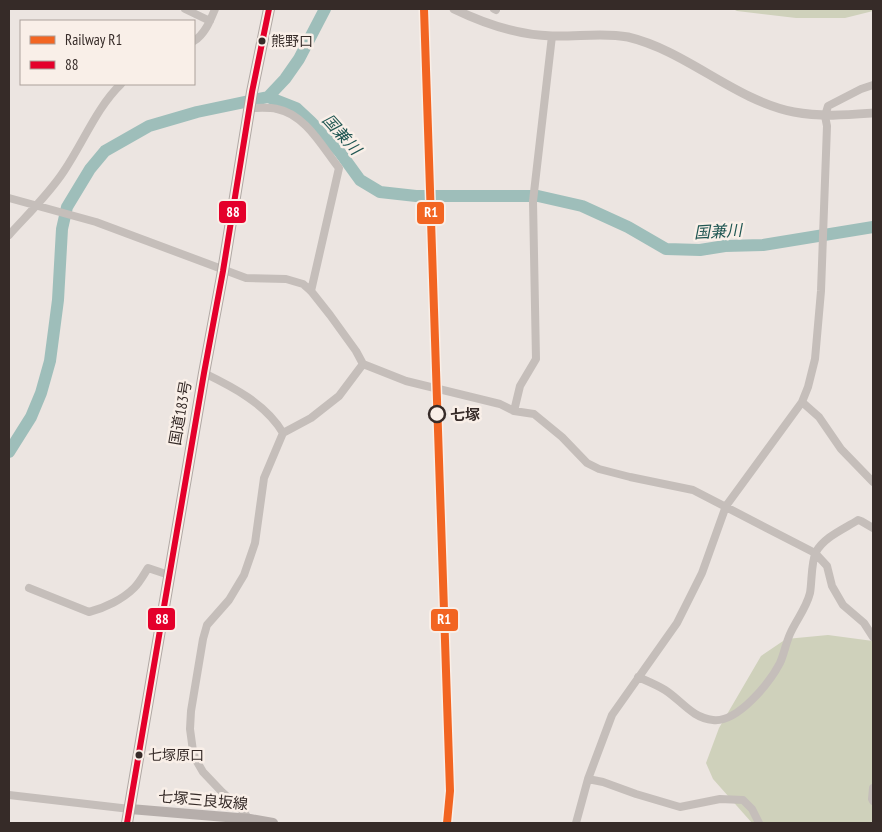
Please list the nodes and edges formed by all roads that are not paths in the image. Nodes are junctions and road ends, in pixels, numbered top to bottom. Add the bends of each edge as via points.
1 (185, 9) edge
2 (215, 9) edge
3 (268, 9) edge
4 (459, 10) edge
5 (210, 21) junction
6 (552, 36) junction
7 (195, 40) edge
8 (121, 85) edge
9 (873, 85) edge
10 (251, 101) junction
11 (873, 113) edge
12 (825, 116) junction
13 (9, 198) edge
14 (35, 206) junction
15 (9, 235) edge
16 (223, 271) junction
17 (311, 291) junction
18 (363, 364) junction
19 (204, 373) junction
20 (802, 402) junction
21 (514, 411) junction
22 (283, 433) junction
23 (873, 482) edge
24 (726, 506) junction
25 (873, 528) edge
26 (815, 553) junction
27 (169, 574) junction
28 (29, 588) dead end
29 (873, 637) edge
30 (638, 677) junction
31 (588, 780) junction
32 (873, 788) edge
33 (9, 795) edge
34 (873, 802) edge
35 (130, 809) junction
36 (251, 821) edge
37 (127, 823) edge
38 (274, 823) edge
39 (576, 823) edge
40 (759, 823) edge

1 - 5 street
2 - 5 street
3 - 10 highway, 国道183号
4 - 6 street via 504,29
5 - 7 street
6 - 12 street via 626,37 653,44 758,99 792,112
6 - 21 street via 533,201 536,359 520,386
8 - 14 street via 94,121 65,170
9 - 12 street via 828,106
10 - 16 highway, 国道183号
10 - 17 street via 294,116 339,168
11 - 12 street
12 - 20 street via 818,328 815,359
13 - 14 street
14 - 15 street
14 - 16 street via 96,222
16 - 17 street via 246,278 286,279 304,284
16 - 19 highway, 国道183号
17 - 18 street
18 - 21 street via 406,381 500,404
18 - 22 street via 339,396 311,418
19 - 22 street via 256,403
19 - 27 highway, 国道183号
20 - 23 street via 819,417 841,449
20 - 24 street
21 - 24 street via 534,414 586,463 599,469 693,490
22 - 36 street via 264,478 255,542 244,575 229,600 207,625 190,711 196,760 203,772
24 - 26 street
24 - 30 street via 702,573 677,623
25 - 26 street via 858,520 824,541
26 - 29 street via 828,566 832,586 842,605 864,623
26 - 30 street via 806,607 790,635 781,660 772,678 741,709 721,720 713,720 694,714 666,690
27 - 28 street via 148,568 134,588 112,603 89,612
27 - 35 highway, 国道183号
30 - 31 street via 612,715
31 - 39 street
31 - 40 street via 680,806 720,799 743,800
32 - 34 street
33 - 35 street
35 - 36 main road, 七塚三良坂線
35 - 37 highway, 国道183号
36 - 38 main road, 七塚三良坂線

